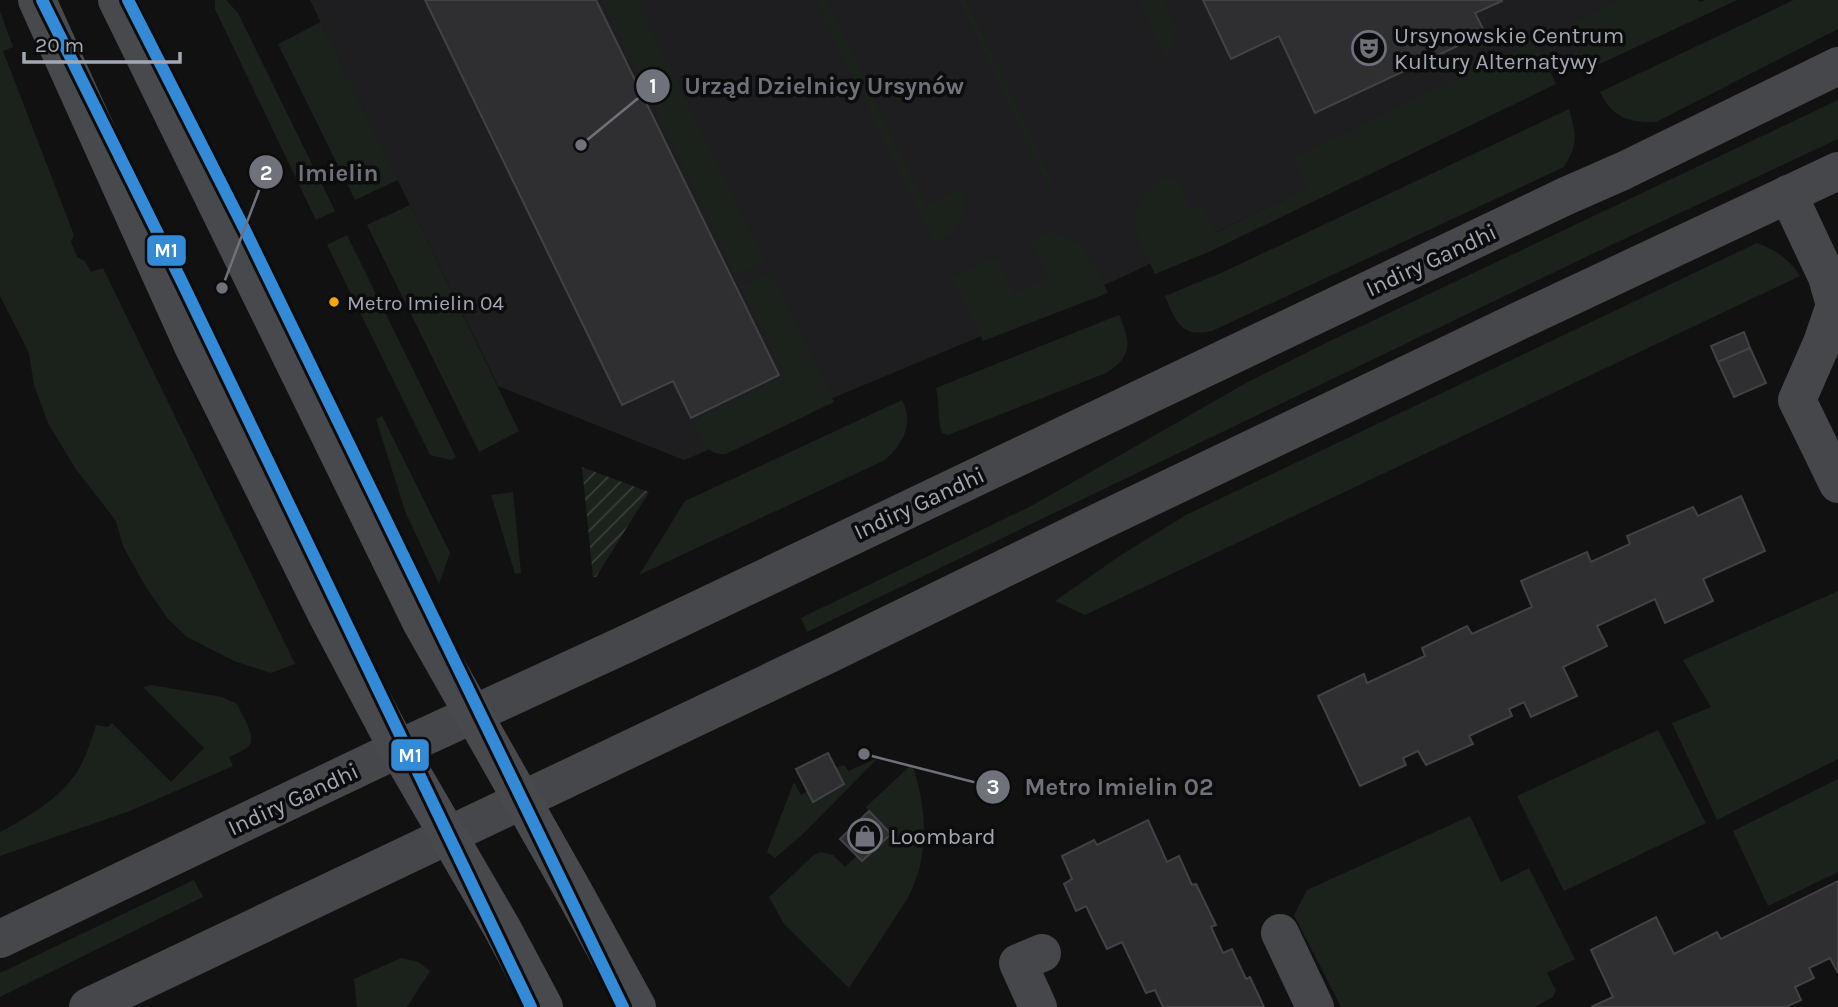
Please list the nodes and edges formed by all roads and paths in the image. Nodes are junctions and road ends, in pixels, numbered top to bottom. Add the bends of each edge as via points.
1 (37, 0) edge
2 (117, 0) edge
3 (1838, 66) edge
4 (1838, 171) edge
5 (1788, 194) junction
6 (1838, 484) edge
7 (472, 715) junction
8 (398, 749) junction
9 (522, 800) junction
10 (448, 835) junction
11 (1280, 933) dead end
12 (0, 939) edge
13 (1042, 953) dead end
14 (88, 1007) edge
15 (544, 1007) edge
16 (637, 1007) edge
17 (1038, 1007) edge
18 (1315, 1007) edge

1 - 8 main road via 193,346
2 - 7 main road via 421,622
3 - 7 street, Indiry Gandhi
4 - 5 street
5 - 6 street via 1835,304 1797,400
5 - 9 street
7 - 8 street, Indiry Gandhi
7 - 9 main road
8 - 10 main road
8 - 12 street, Indiry Gandhi
9 - 10 street
9 - 16 main road
10 - 14 street
10 - 15 main road
11 - 18 street
13 - 17 street via 1017,963

